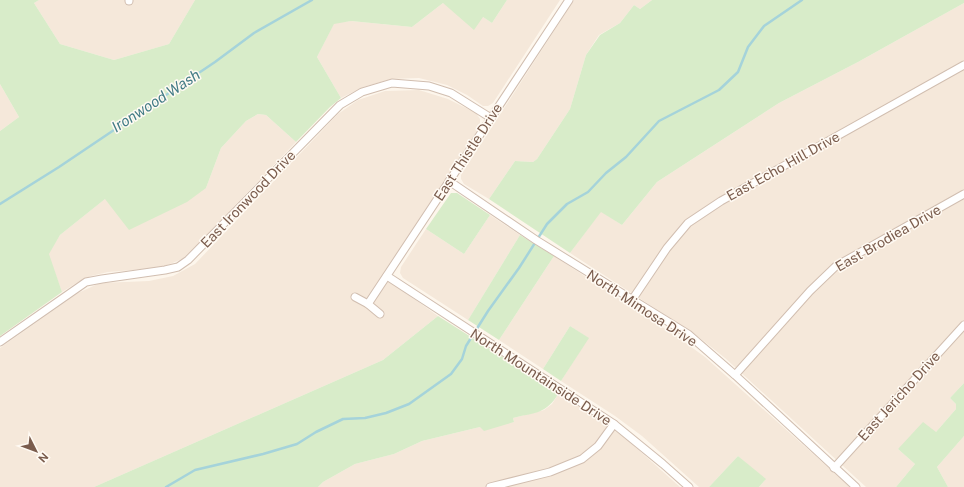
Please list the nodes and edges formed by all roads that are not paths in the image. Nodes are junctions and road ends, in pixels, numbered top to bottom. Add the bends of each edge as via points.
1 (569, 0) edge
2 (964, 65) edge
3 (491, 118) junction
4 (449, 181) junction
5 (964, 194) edge
6 (388, 276) junction
7 (356, 297) dead end
8 (632, 300) junction
9 (368, 304) junction
10 (380, 314) dead end
11 (964, 325) edge
12 (0, 342) edge
13 (735, 375) junction
14 (614, 424) junction
15 (834, 468) junction
16 (490, 487) edge
17 (689, 487) edge
18 (856, 487) edge

1 - 3 street, East Thistle Drive
2 - 8 street, East Echo Hill Drive via 721,201 688,223 667,248
3 - 4 street, East Thistle Drive
3 - 12 street, East Ironwood Drive via 451,93 429,86 392,83 362,92 340,105 188,260 178,267 86,282
4 - 6 street, East Thistle Drive
4 - 8 street, North Mimosa Drive via 536,240
5 - 13 street, East Brodiea Drive via 836,266 810,291
6 - 9 street, East Thistle Drive
6 - 14 street, North Mountainside Drive
7 - 9 street
8 - 13 street, North Mimosa Drive via 688,334
9 - 10 street
11 - 15 street, East Jericho Drive
13 - 15 street, North Mimosa Drive
14 - 16 street via 598,446 582,459 550,472
14 - 17 street, North Mountainside Drive
15 - 18 street, North Mimosa Drive

